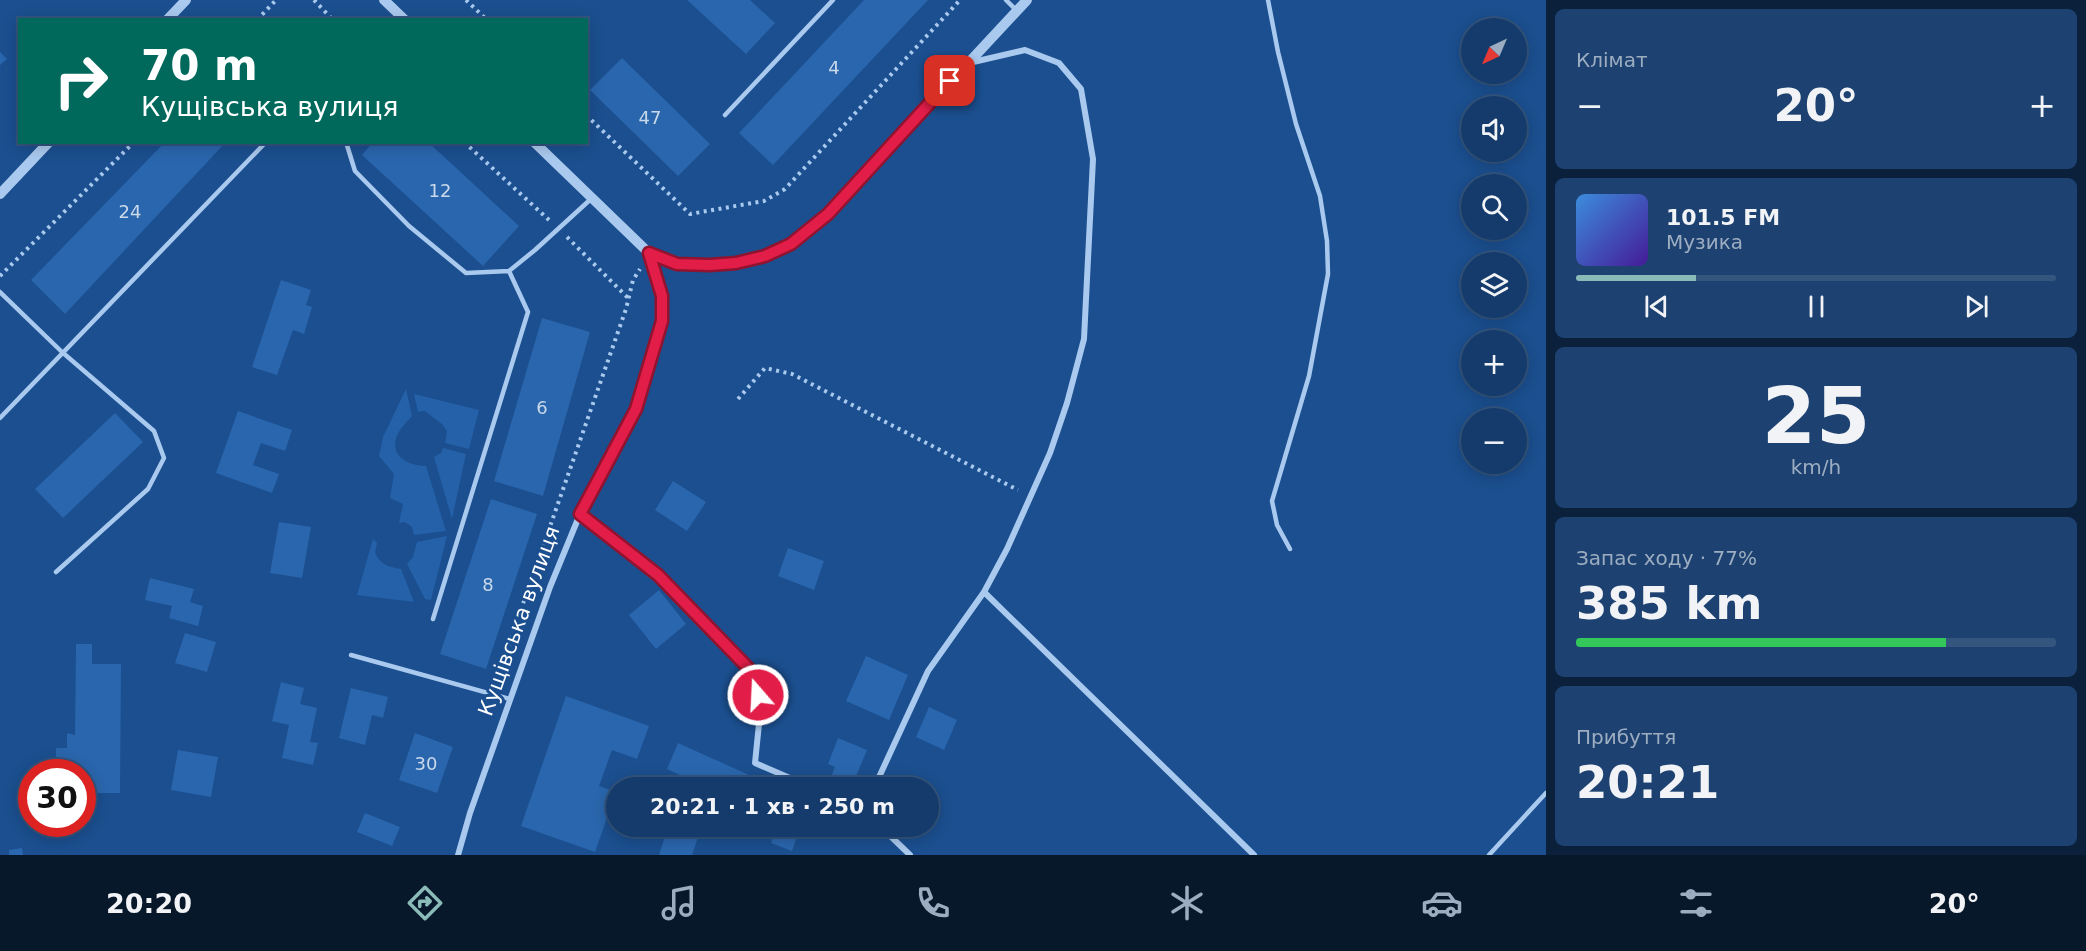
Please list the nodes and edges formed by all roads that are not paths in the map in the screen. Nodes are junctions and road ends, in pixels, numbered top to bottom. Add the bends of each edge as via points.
1 (186, 0) edge
2 (384, 0) edge
3 (832, 0) edge
4 (1006, 0) edge
5 (1027, 0) edge
6 (1268, 0) edge
7 (1017, 11) junction
8 (169, 18) edge
9 (403, 18) edge
10 (966, 64) junction
11 (725, 115) dead end
12 (47, 144) edge
13 (264, 144) edge
14 (347, 144) edge
15 (536, 144) edge
16 (0, 194) edge
17 (592, 198) junction
18 (649, 253) junction
19 (509, 271) junction
20 (0, 292) edge
21 (62, 352) junction
22 (0, 418) edge
23 (580, 514) junction
24 (1290, 549) dead end
25 (56, 572) dead end
26 (984, 592) junction
27 (433, 619) dead end
28 (351, 655) dead end
29 (510, 699) junction
30 (787, 777) edge
31 (879, 777) edge
32 (1546, 793) edge
33 (891, 837) edge
34 (458, 855) edge
35 (910, 855) edge
36 (1254, 855) edge
37 (1489, 855) edge

1 - 8 street
2 - 9 street
3 - 11 lane
4 - 7 lane
5 - 7 street
6 - 24 lane via 1296,124 1320,196 1327,241 1328,274 1308,376 1272,501 1277,525
7 - 10 street
10 - 18 street via 828,214 791,244 765,256 710,265 677,264
10 - 26 street via 1025,50 1059,63 1081,89 1093,159 1084,339 1050,453
12 - 16 street
13 - 21 lane
14 - 19 lane via 355,171 409,226 466,273
15 - 17 street
17 - 18 street
17 - 19 lane
18 - 23 street, Кущівська вулиця via 662,296 662,321 636,409
19 - 27 lane via 528,312
20 - 21 lane
21 - 22 lane
21 - 25 lane via 154,432 164,458 148,489
23 - 29 street, Кущівська вулиця
23 - 30 street via 658,575 756,676 760,714 755,763
26 - 31 street via 928,671
26 - 36 street
28 - 29 lane
29 - 34 street, Кущівська вулиця
32 - 37 lane
33 - 35 street

